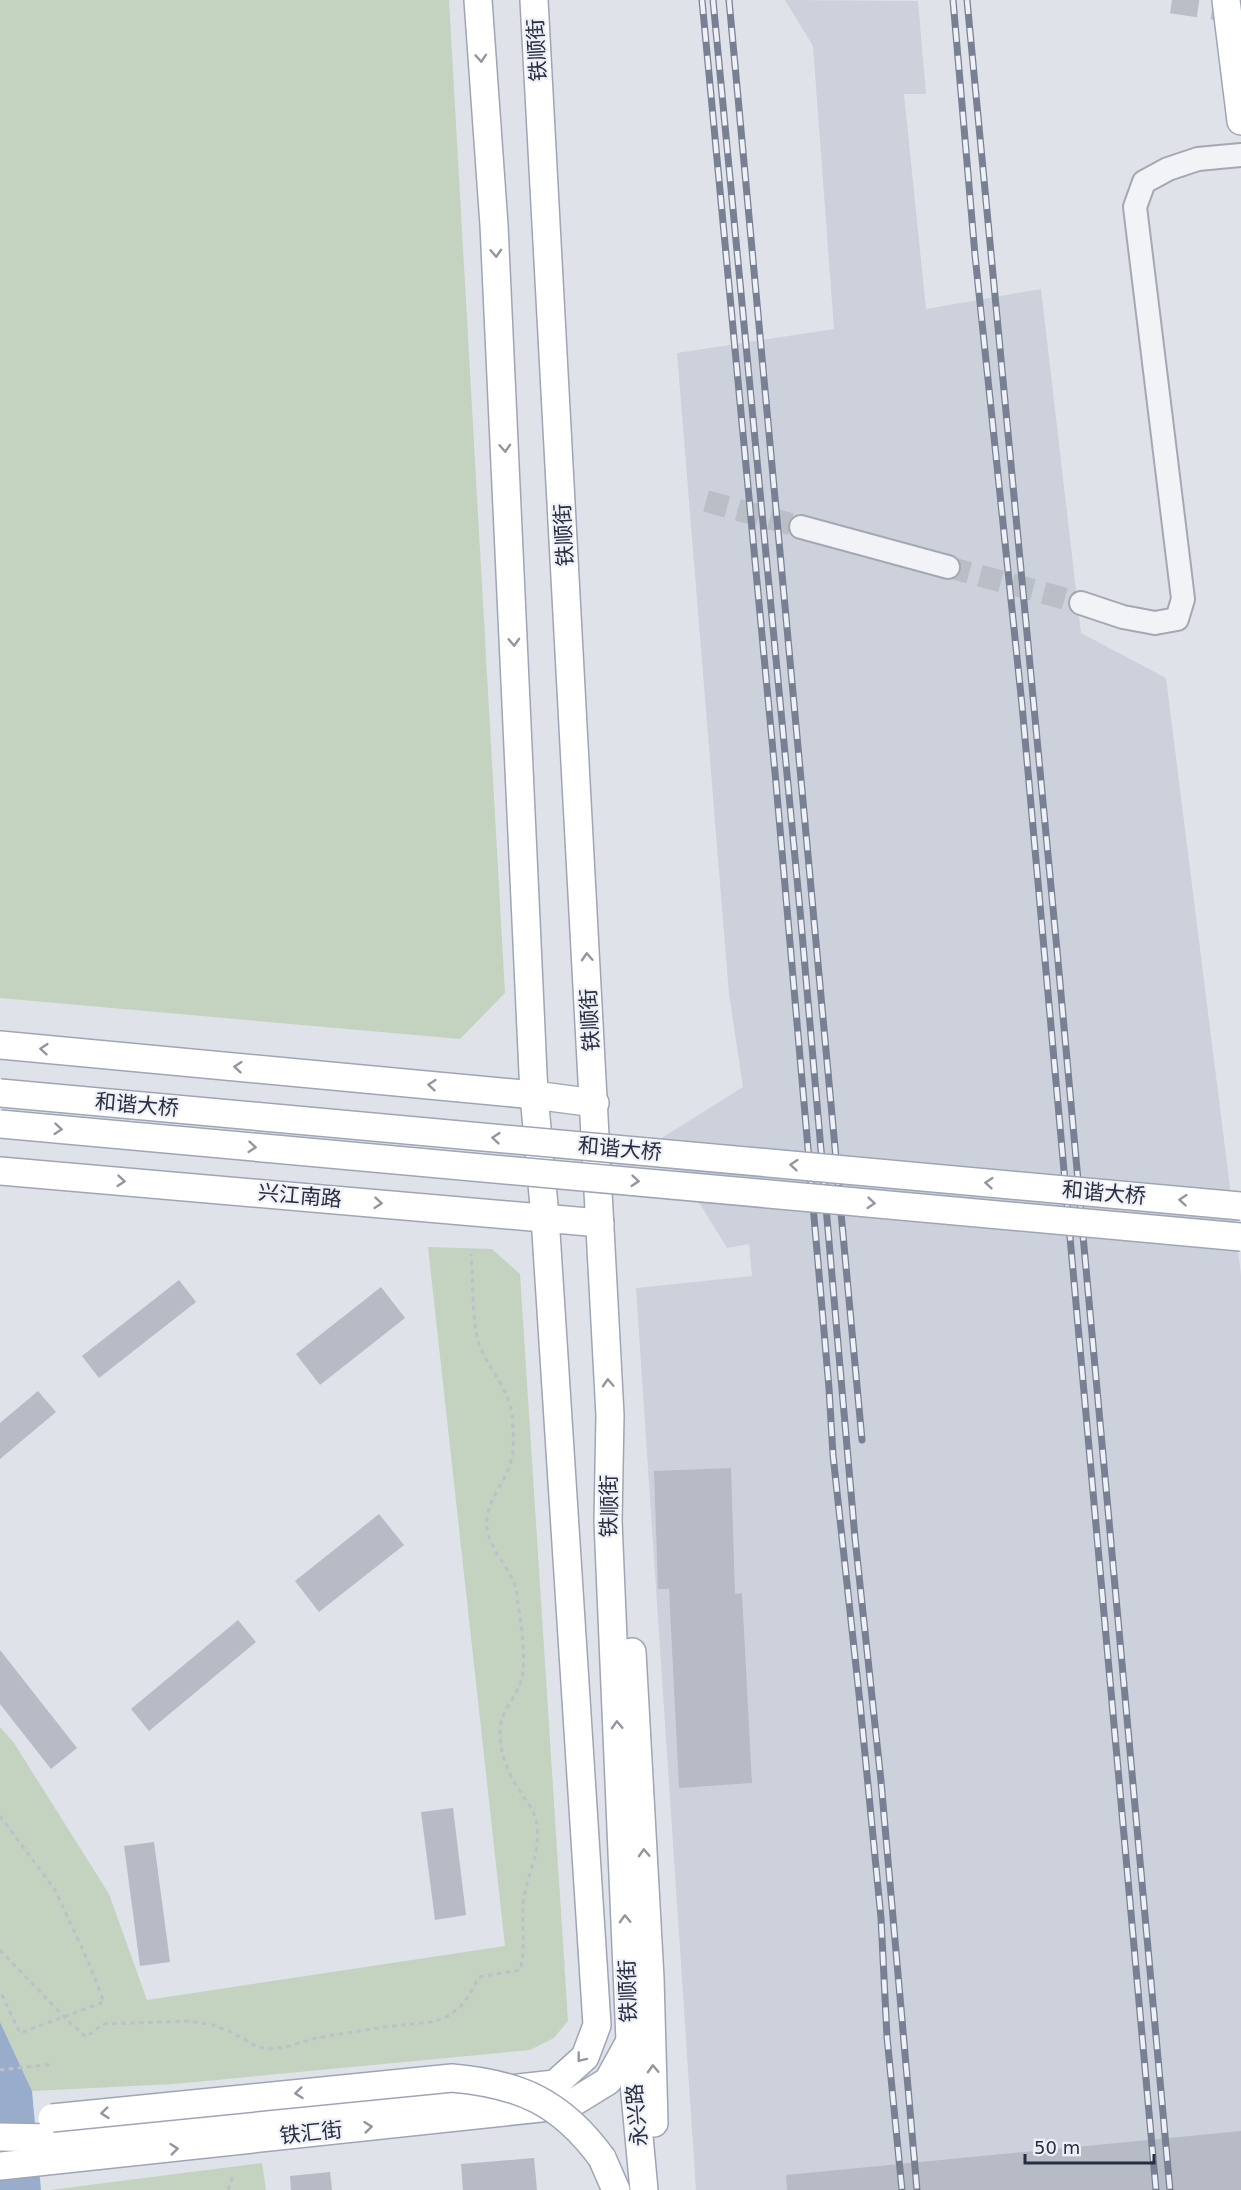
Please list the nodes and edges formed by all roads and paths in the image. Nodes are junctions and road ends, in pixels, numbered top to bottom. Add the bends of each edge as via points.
1 (478, 0) edge
2 (534, 0) edge
3 (1226, 0) edge
4 (1241, 121) edge
5 (1241, 155) edge
6 (801, 527) tunnel mouth
7 (948, 567) tunnel mouth
8 (1081, 603) tunnel mouth
9 (0, 1045) edge
10 (0, 1093) edge
11 (534, 1095) junction
12 (595, 1103) junction
13 (0, 1124) edge
14 (0, 1171) edge
15 (1241, 1206) edge
16 (545, 1217) junction
17 (600, 1223) junction
18 (1241, 1236) edge
19 (471, 1254) dead end
20 (610, 1415) junction
21 (0, 1816) edge
22 (0, 1950) edge
23 (0, 1991) edge
24 (65, 2018) junction
25 (630, 2041) junction
26 (54, 2064) dead end
27 (0, 2070) edge
28 (562, 2094) junction
29 (0, 2126) edge
30 (0, 2137) edge
31 (54, 2150) junction
32 (0, 2166) edge
33 (234, 2173) dead end
34 (228, 2190) edge
35 (616, 2190) edge
36 (644, 2190) edge
37 (654, 2190) edge

1 -> 11 main road, 铁顺街 via 494,225
12 -> 2 main road, 铁顺街
3 - 4 main road
5 - 8 lane via 1198,159 1168,168 1144,182 1135,207 1183,599 1177,619 1155,623 1123,618
6 - 7 lane
11 -> 9 main road
15 -> 10 main road, 和谐大桥, bridge
11 - 12 main road
11 - 16 main road, 铁顺街
12 - 17 main road, 铁顺街
13 -> 18 main road, 和谐大桥, bridge
14 -> 16 main road, 兴江南路
16 - 17 main road, 兴江南路
16 -> 28 main road, 铁顺街 via 597,2025 585,2057
20 -> 17 main road, 铁顺街
19 - 24 path via 478,1340 512,1412 512,1459 487,1513 494,1551 513,1576 524,1669 502,1716 502,1746 513,1780 536,1817 536,1854 524,1899 524,1958 520,1970 479,1977 459,2008 445,2018 268,2049 213,2025 188,2021 104,2024 86,2037
25 -> 20 main road, 铁顺街 via 608,1521
37 -> 20 main road via 650,1978 631,1638
21 - 24 path via 55,1890 104,2002
22 - 24 path
23 - 24 path via 20,2034
25 - 28 main road via 608,2081
25 - 36 main road, 永兴路
26 - 27 path
28 - 31 main road, 铁汇街
35 -> 29 main road, bridge via 602,2158 566,2117 539,2099 477,2080 452,2078
30 - 31 main road
31 - 32 main road
33 - 34 path

